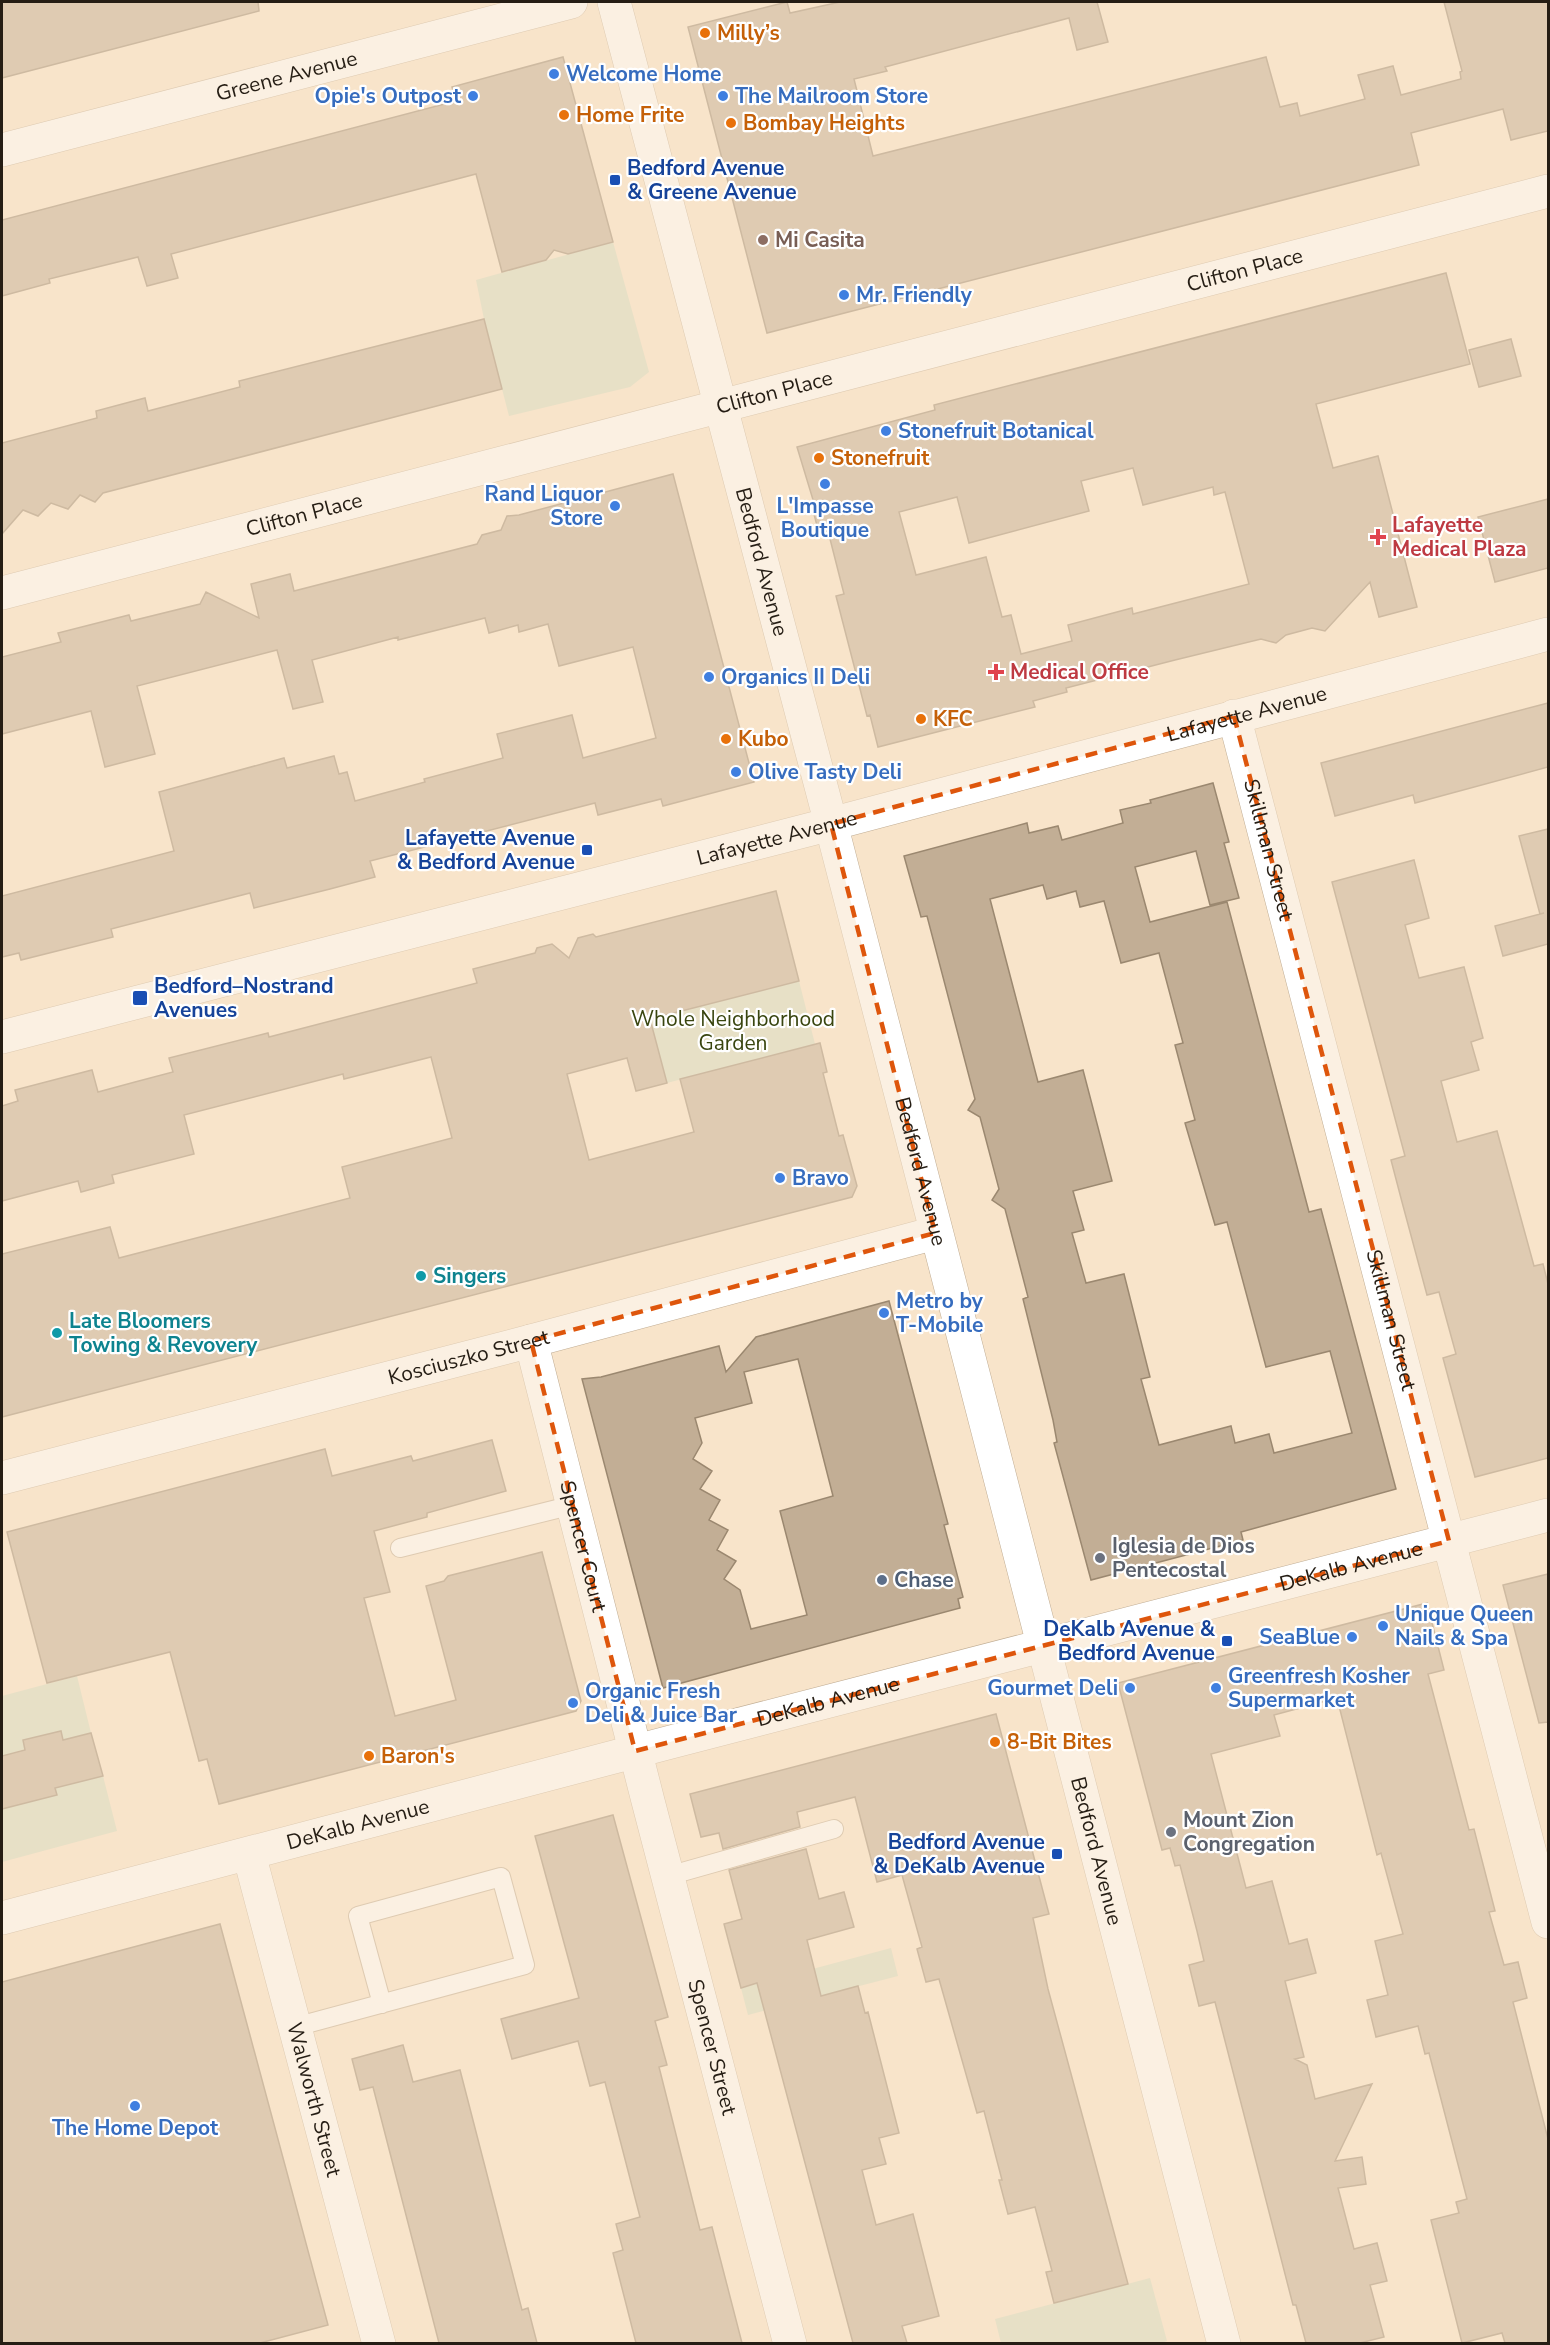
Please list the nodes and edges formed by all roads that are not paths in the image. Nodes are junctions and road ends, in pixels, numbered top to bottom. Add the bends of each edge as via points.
1 (571, 2) edge
2 (614, 2) edge
3 (2, 150) edge
4 (1548, 191) edge
5 (720, 406) junction
6 (2, 593) edge
7 (1548, 634) edge
8 (1234, 716) junction
9 (831, 824) junction
10 (2, 1037) edge
11 (935, 1233) junction
12 (531, 1341) junction
13 (2, 1478) edge
14 (573, 1505) junction
15 (1548, 1515) edge
16 (1449, 1541) junction
17 (400, 1548) dead end
18 (1042, 1647) junction
19 (635, 1751) junction
20 (834, 1829) dead end
21 (249, 1854) junction
22 (668, 1876) junction
23 (2, 1918) edge
24 (1548, 1922) edge
25 (382, 2004) junction
26 (295, 2027) junction
27 (379, 2343) edge
28 (790, 2343) edge
29 (1224, 2343) edge

1 - 3 street, Greene Avenue
2 - 5 street, Bedford Avenue
4 - 5 street, Clifton Place
5 - 6 street, Clifton Place
5 - 9 street, Bedford Avenue
7 - 8 street, Lafayette Avenue
8 - 9 street, Lafayette Avenue
8 - 16 street, Skillman Street
9 - 10 street, Lafayette Avenue
9 - 11 street, Bedford Avenue
11 - 12 street, Kosciuszko Street
11 - 18 street, Bedford Avenue
12 - 13 street, Kosciuszko Street
12 - 14 street, Spencer Court
14 - 17 lane
14 - 19 street, Spencer Court
15 - 16 street, DeKalb Avenue
16 - 18 street, DeKalb Avenue
16 - 24 street, Skillman Street
18 - 19 street, DeKalb Avenue
18 - 29 street, Bedford Avenue
19 - 21 street, DeKalb Avenue
19 - 22 street, Spencer Street
20 - 22 lane
21 - 23 street, DeKalb Avenue
21 - 26 street, Walworth Street
22 - 28 street, Spencer Street
25 - 25 lane via 525,1965 501,1877 358,1916
25 - 26 lane
26 - 27 street, Walworth Street

